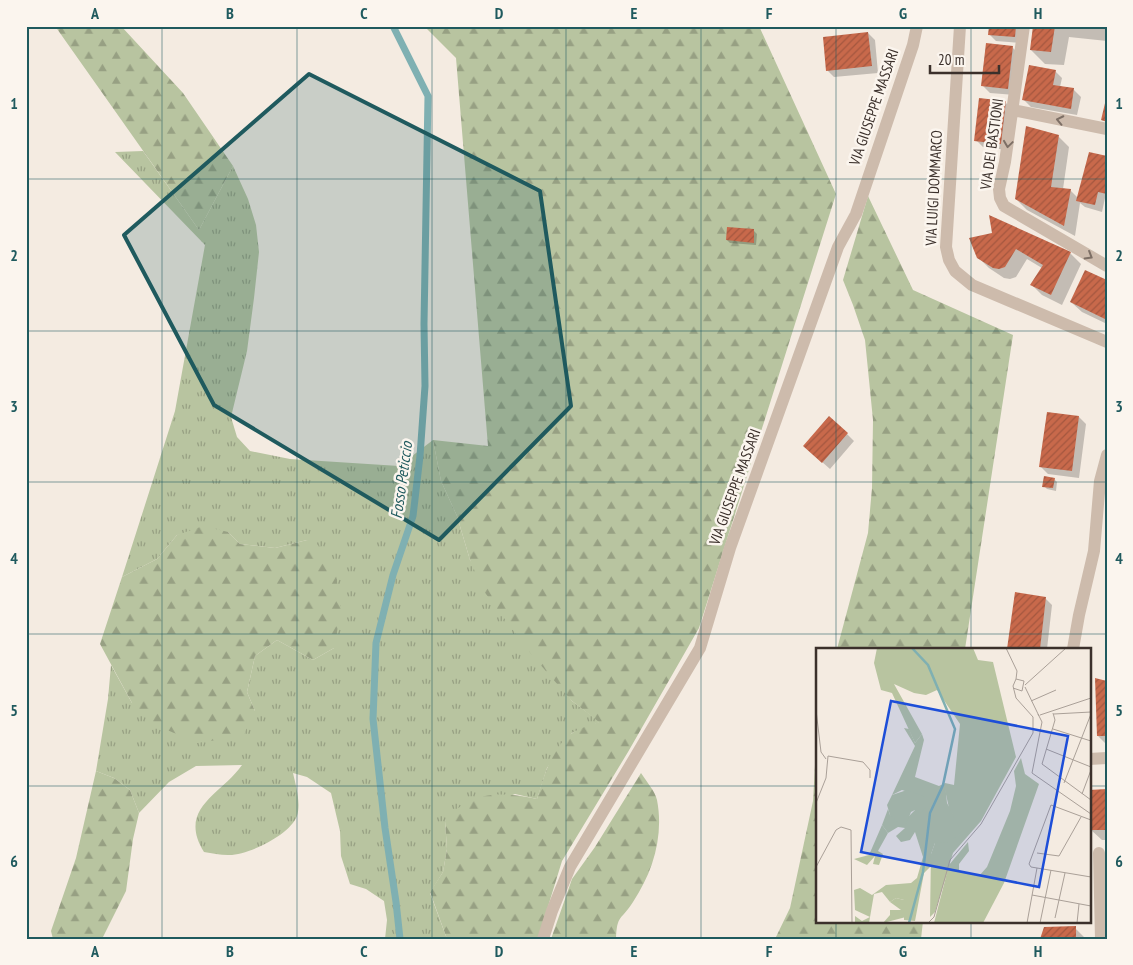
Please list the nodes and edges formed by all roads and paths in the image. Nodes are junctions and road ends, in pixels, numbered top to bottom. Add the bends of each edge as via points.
1 (917, 26) edge
2 (960, 26) edge
3 (1024, 26) edge
4 (1013, 110) junction
5 (1107, 129) edge
6 (1107, 266) edge
7 (1107, 342) edge
8 (1107, 455) edge
9 (1073, 648) edge
10 (1107, 758) edge
11 (1090, 759) edge
12 (1098, 854) edge
13 (543, 939) edge
14 (1101, 939) edge

1 - 13 street, VIA GIUSEPPE MASSARI via 856,214 838,247 730,548 700,648 570,867
2 - 7 street, VIA LUIGI DOMMARCO via 947,221 949,260 955,271 972,285
3 - 4 street, VIA DEI BASTIONI
5 -> 4 street
4 -> 6 street, VIA DEI BASTIONI via 999,188 1004,206
8 - 9 street via 1100,481 1094,552
10 - 11 street
12 - 14 street

